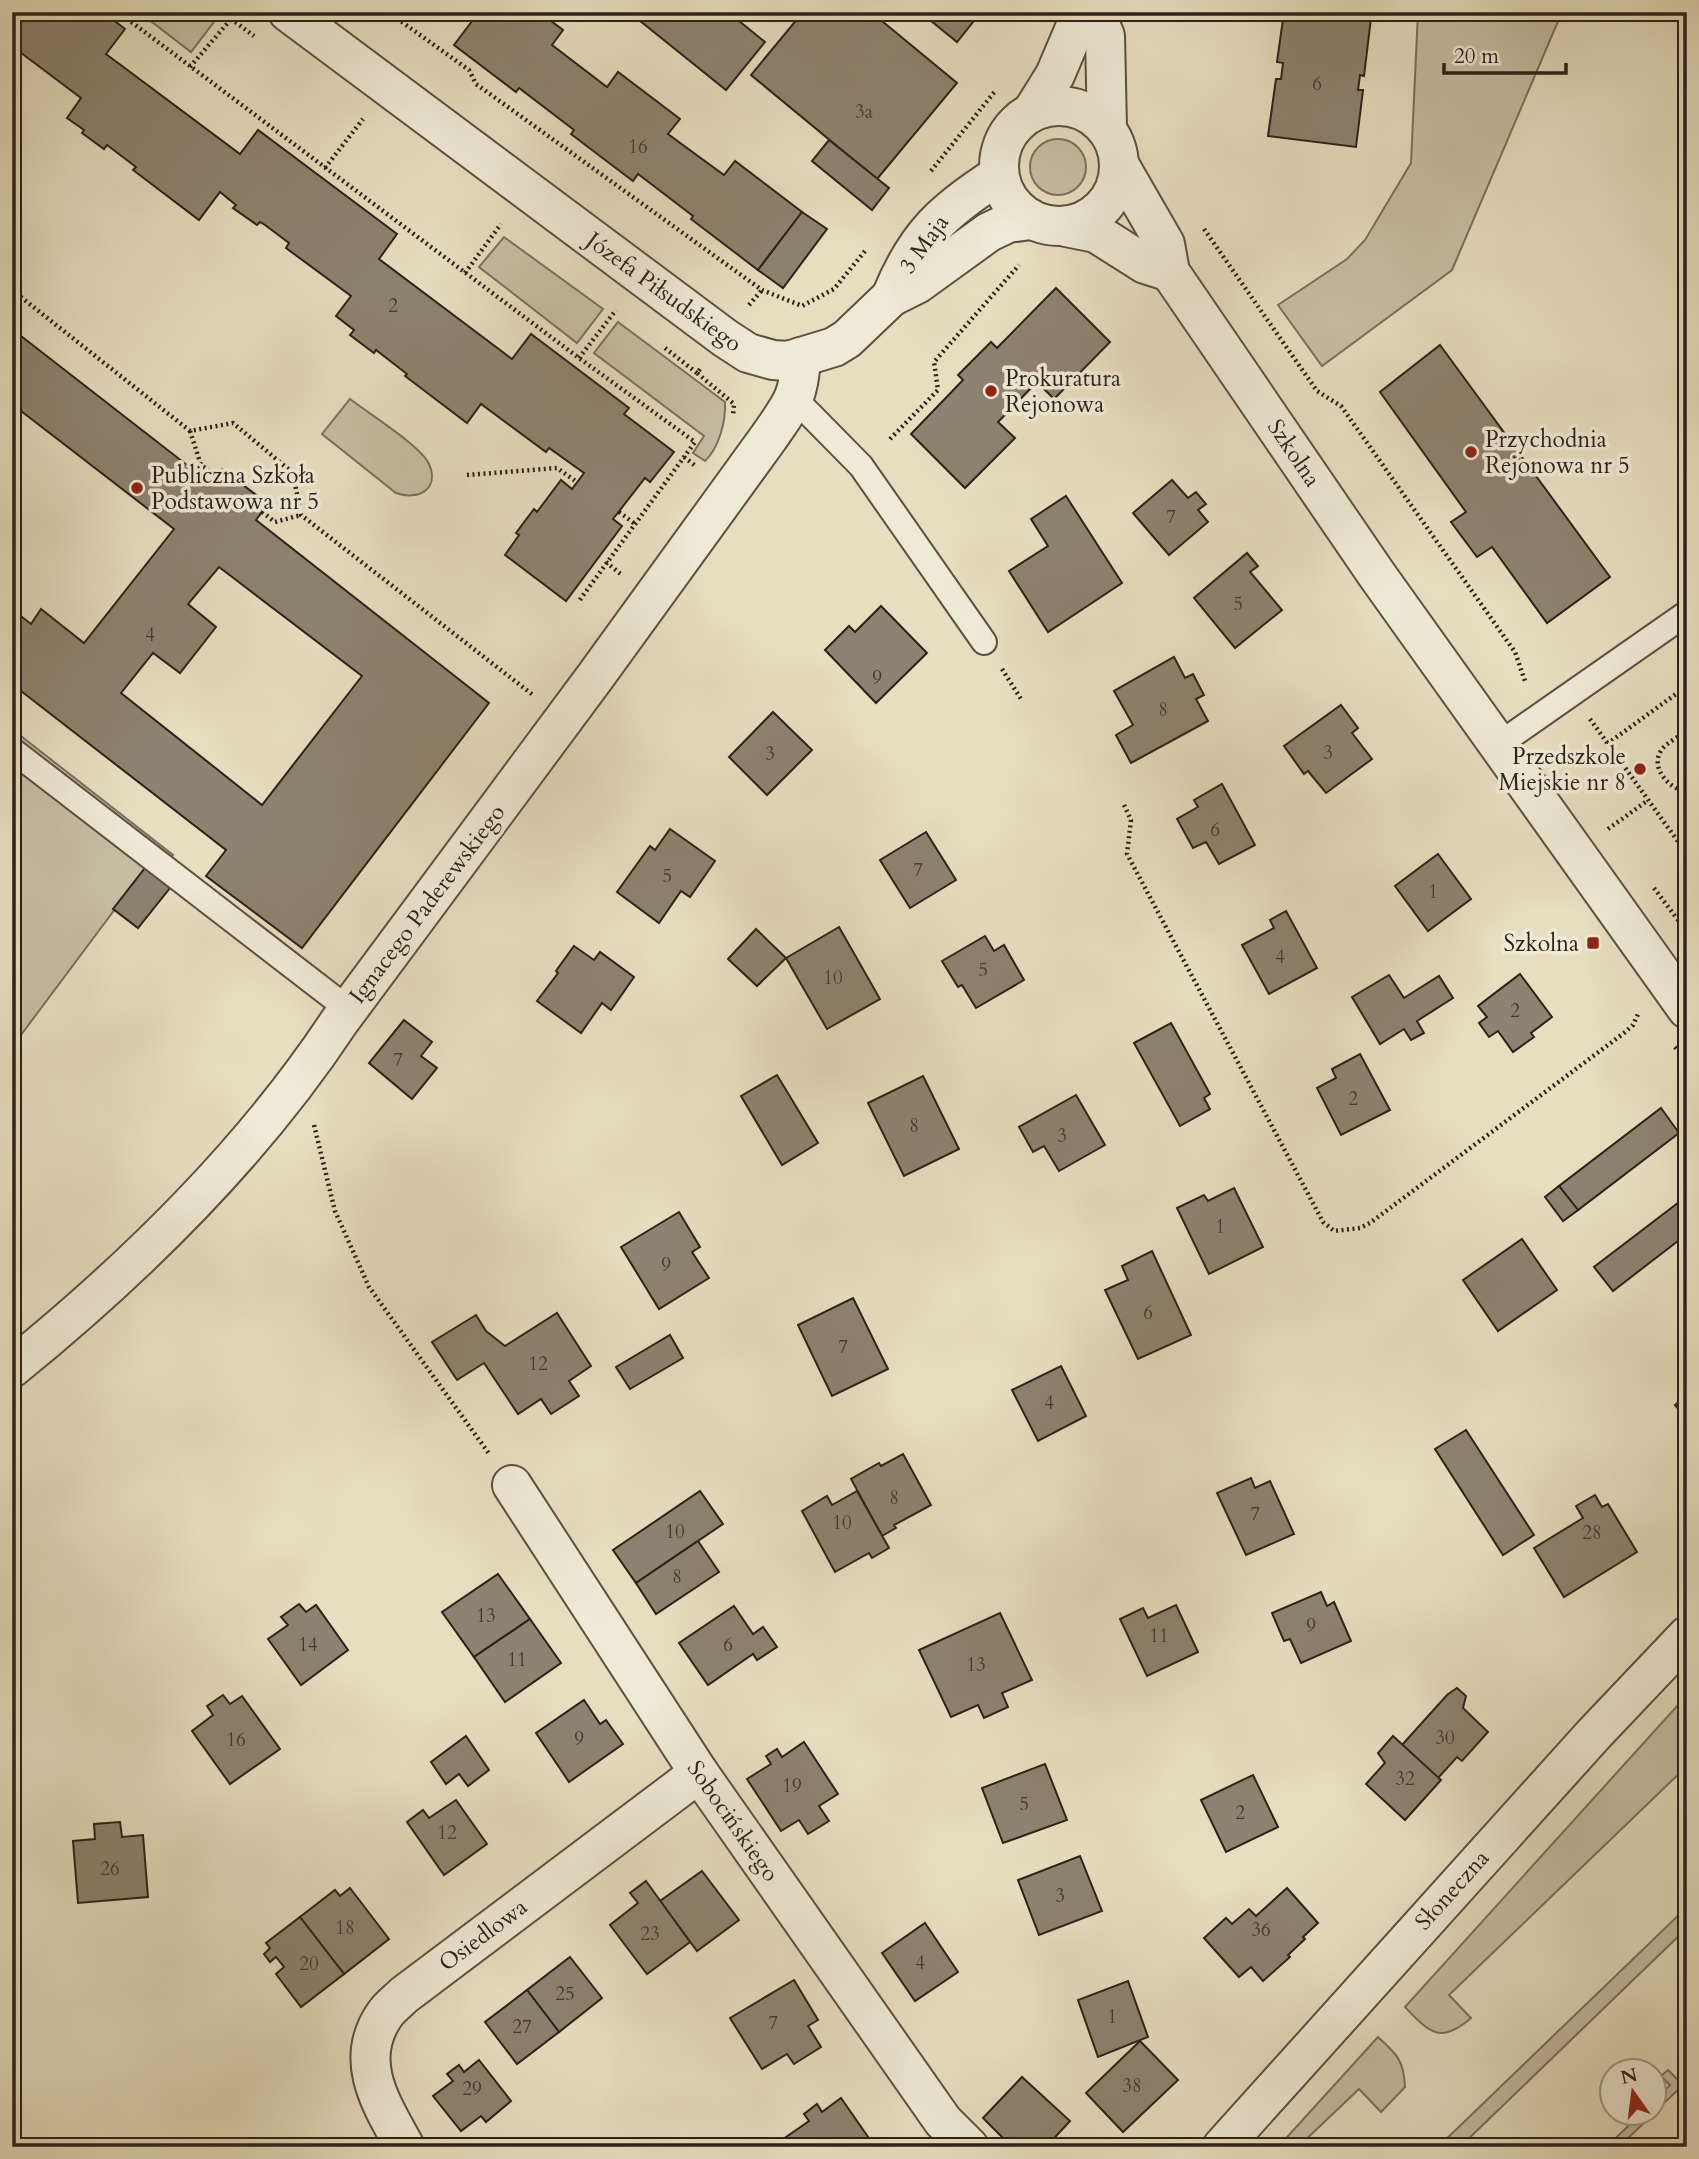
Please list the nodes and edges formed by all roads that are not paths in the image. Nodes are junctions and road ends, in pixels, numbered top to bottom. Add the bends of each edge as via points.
1 (288, 12) edge
2 (1095, 12) edge
3 (1032, 112) junction
4 (1107, 128) junction
5 (1120, 166) junction
6 (999, 175) junction
7 (1049, 224) junction
8 (1170, 272) junction
9 (891, 297) junction
10 (802, 358) junction
11 (795, 399) junction
12 (1687, 613) edge
13 (984, 642) dead end
14 (1498, 745) junction
15 (12, 750) edge
16 (348, 1009) junction
17 (1687, 1009) edge
18 (12, 1368) edge
19 (512, 1485) road end
20 (1687, 1636) edge
21 (699, 1773) junction
22 (405, 2147) edge
23 (969, 2147) edge
24 (1222, 2147) edge

1 - 10 street, Józefa Piłsudskiego via 748,353 773,360
2 - 3 street via 1075,28 1055,75
2 - 4 street via 1105,36
3 - 4 street via 1051,106 1073,107 1091,114
3 - 6 street via 1004,141
4 - 5 street
5 - 7 street via 1115,190 1090,219
5 - 8 street, Szkolna via 1165,244
6 - 7 street via 1004,194 1020,213
6 - 9 street, 3 Maja via 938,219 903,266
7 - 8 street via 1096,233 1145,264
7 - 9 street, 3 Maja via 1008,223
8 - 14 street, Szkolna
9 - 10 street, 3 Maja via 847,339
10 - 11 street
11 - 13 lane via 861,466
11 - 16 street, Ignacego Paderewskiego
12 - 14 lane
14 - 17 street, Szkolna
15 - 16 lane
16 - 18 street, Ignacego Paderewskiego via 312,1062 204,1189 65,1325
19 - 21 street, Sobocińskiego
20 - 24 street, Słoneczna
21 - 22 street, Osiedlowa via 386,2013 375,2032 371,2077
21 - 23 street, Sobocińskiego via 943,2121

